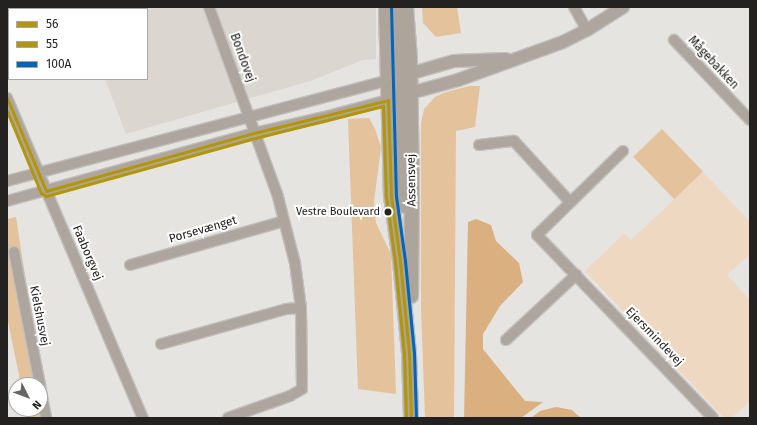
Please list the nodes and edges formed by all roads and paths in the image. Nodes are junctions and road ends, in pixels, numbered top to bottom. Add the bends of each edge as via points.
1 (209, 7) edge
2 (386, 7) edge
3 (395, 7) edge
4 (406, 7) edge
5 (574, 7) edge
6 (623, 7) edge
7 (587, 30) junction
8 (674, 40) dead end
9 (519, 59) junction
10 (399, 76) junction
11 (399, 97) junction
12 (7, 98) edge
13 (249, 118) junction
14 (750, 120) edge
15 (254, 133) junction
16 (479, 145) dead end
17 (623, 151) dead end
18 (39, 173) junction
19 (7, 181) edge
20 (46, 191) junction
21 (7, 201) edge
22 (570, 202) junction
23 (284, 221) junction
24 (14, 252) dead end
25 (130, 265) dead end
26 (576, 275) junction
27 (301, 308) junction
28 (506, 340) dead end
29 (161, 344) dead end
30 (409, 352) junction
31 (38, 377) edge
32 (143, 418) edge
33 (228, 418) edge
34 (411, 418) edge
35 (713, 418) edge

1 - 13 street, Bondovej
2 - 10 main road, Assensvej
3 - 10 main road
4 - 10 main road, Assensvej
5 - 7 street
6 - 7 street
7 - 9 street via 564,42
8 - 14 street, Mågebakken
9 - 10 street via 454,61
9 - 11 street
10 - 11 main road, Assensvej
10 - 11 main road via 395,84
10 - 13 street
11 - 15 street
11 - 30 main road, Assensvej via 402,187 412,260
11 - 30 main road, Assensvej via 391,196
12 - 18 street, Faaborgvej
13 - 15 street
13 - 18 street
15 - 20 street
15 - 23 street
16 - 22 street via 514,141
17 - 22 street, Ejersmindevej
18 - 19 street
18 - 20 street, Faaborgvej
20 - 21 street
20 - 32 street, Faaborgvej
22 - 26 street, Ejersmindevej via 537,235
23 - 25 street, Porsevænget
23 - 27 street via 295,263
24 - 31 street, Kielshusvej
26 - 28 street
26 - 35 street, Ejersmindevej
27 - 29 street via 286,309
27 - 33 street via 302,389 290,396
30 - 34 main road, Assensvej

